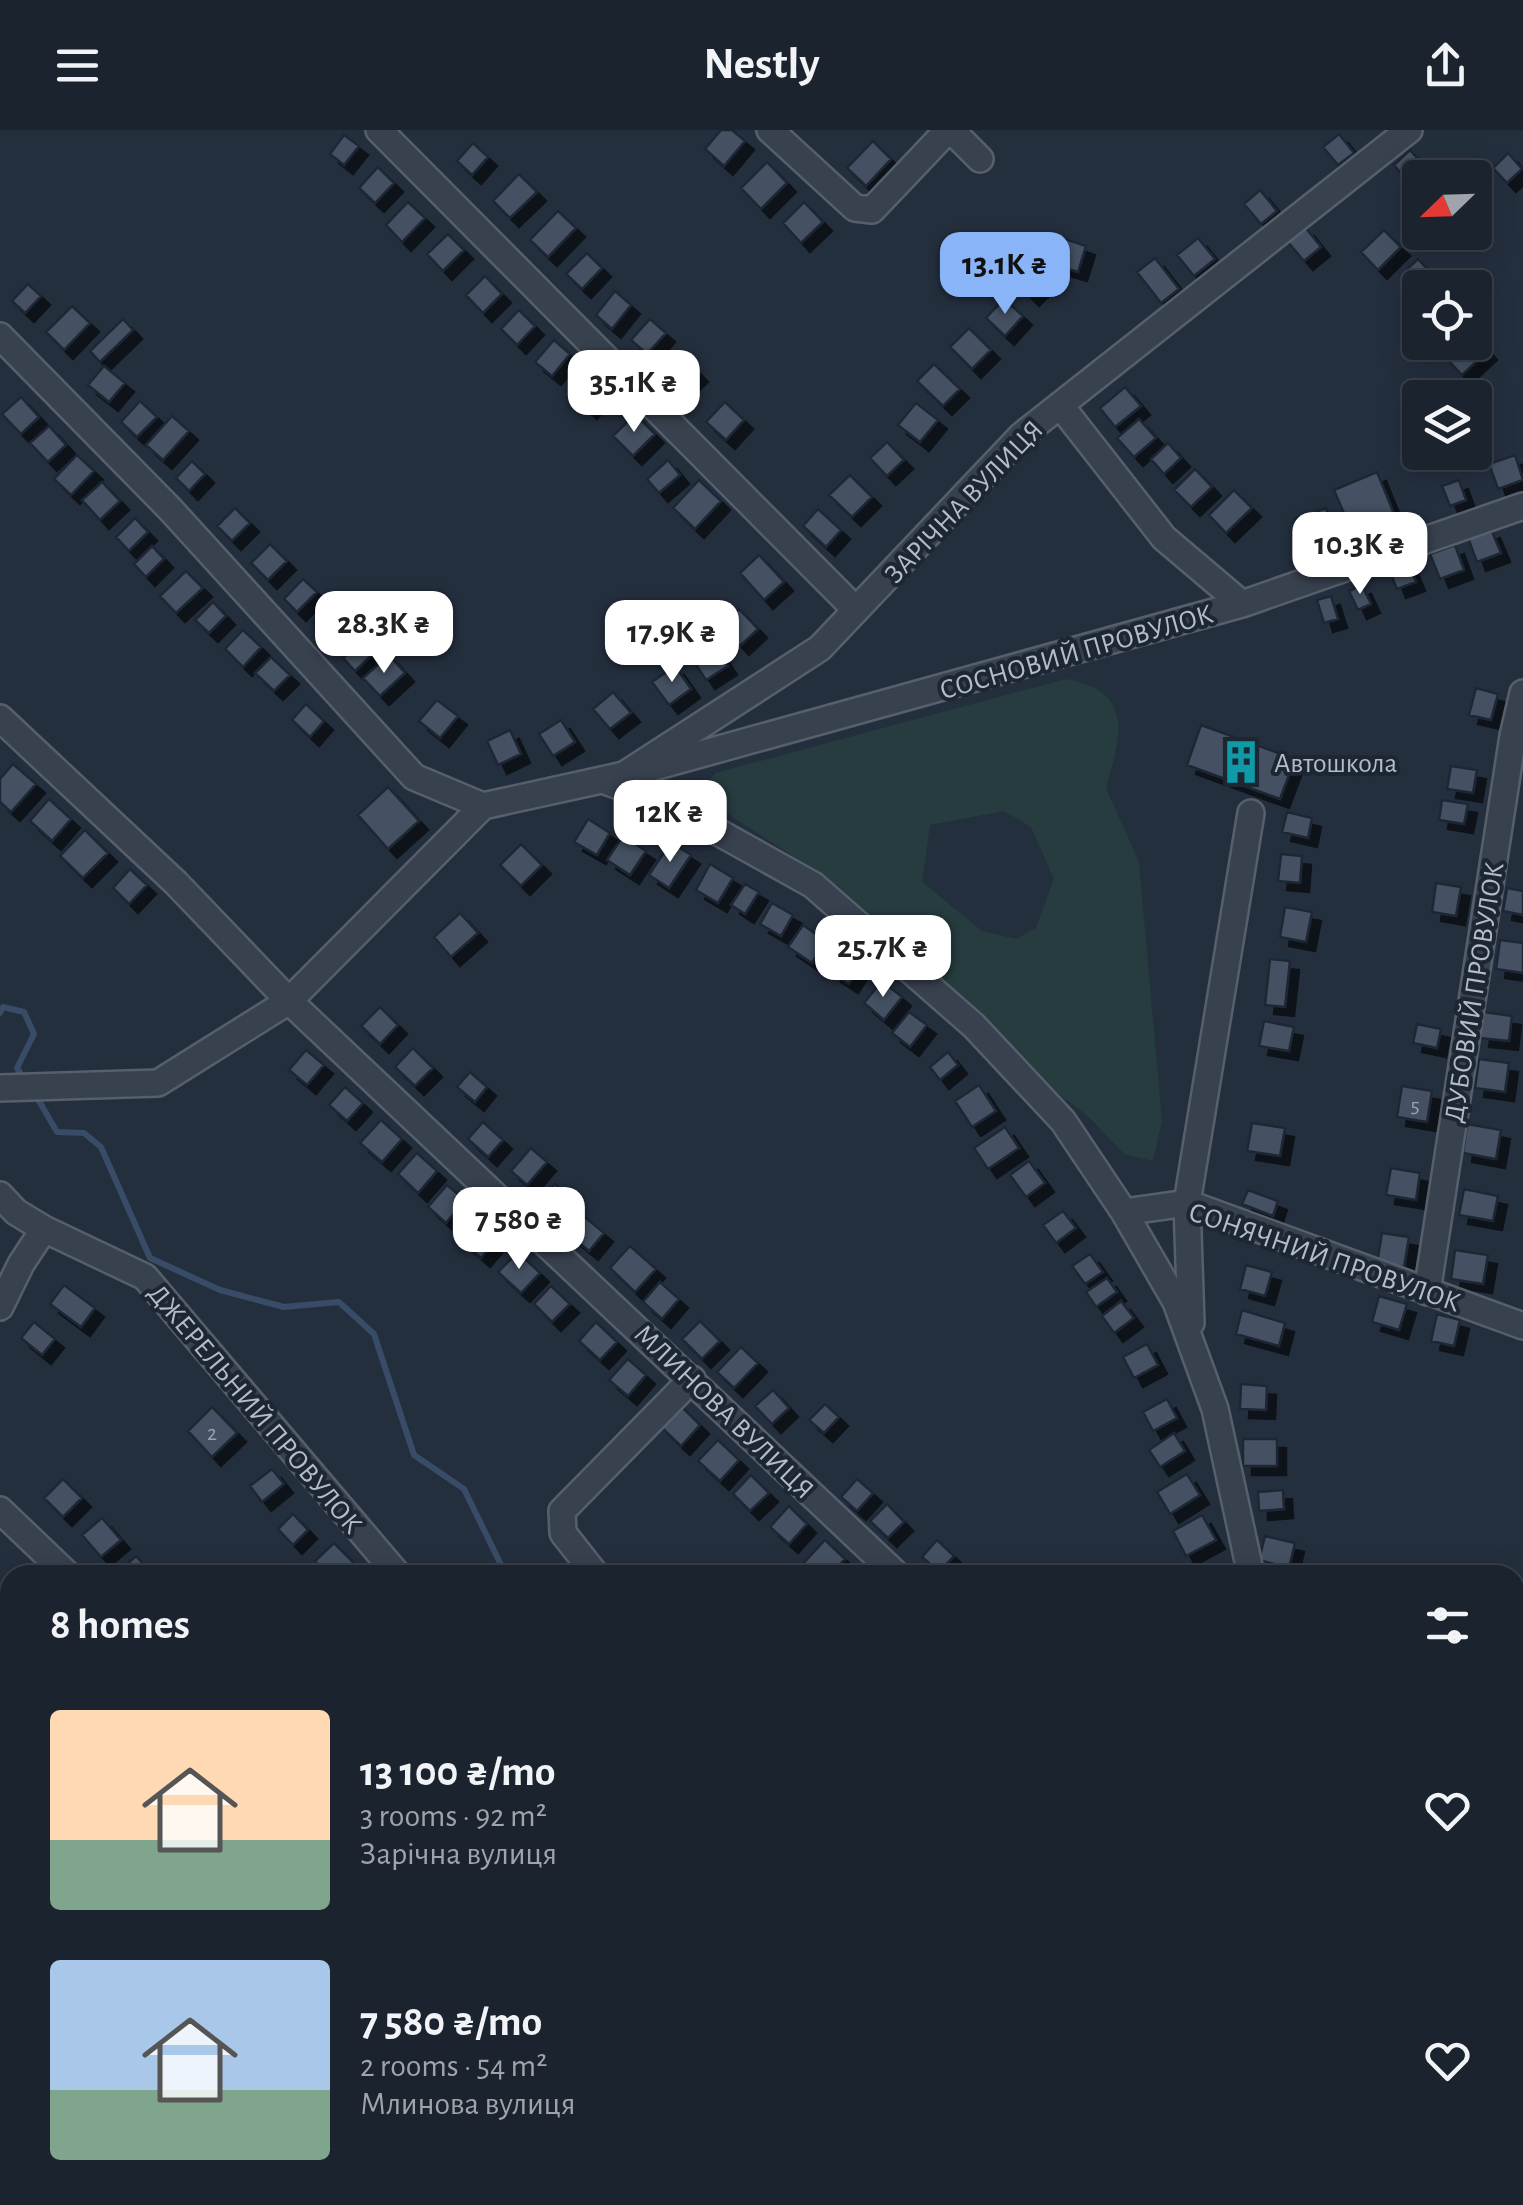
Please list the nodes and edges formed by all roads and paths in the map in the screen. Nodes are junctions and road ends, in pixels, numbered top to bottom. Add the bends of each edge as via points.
1 (379, 130) edge
2 (770, 130) edge
3 (950, 130) edge
4 (1410, 130) edge
5 (980, 159) dead end
6 (0, 336) edge
7 (1060, 405) junction
8 (1523, 506) edge
9 (1242, 604) junction
10 (856, 610) junction
11 (1523, 693) edge
12 (0, 718) edge
13 (613, 777) junction
14 (483, 806) junction
15 (1252, 813) dead end
16 (289, 1002) junction
17 (0, 1088) edge
18 (0, 1195) edge
19 (1188, 1203) junction
20 (1124, 1212) junction
21 (44, 1229) junction
22 (1427, 1292) junction
23 (0, 1307) edge
24 (1523, 1326) edge
25 (1192, 1346) junction
26 (692, 1379) junction
27 (0, 1510) edge
28 (58, 1565) edge
29 (390, 1565) edge
30 (588, 1565) edge
31 (887, 1565) edge
32 (1249, 1565) edge

1 - 10 street
2 - 3 street via 855,208 872,210
3 - 5 street
4 - 7 street, ЗАРІЧНА ВУЛИЦЯ
6 - 14 street via 170,509 414,777
7 - 9 street via 1164,538
7 - 10 street, ЗАРІЧНА ВУЛИЦЯ via 1021,436
8 - 9 street, СОСНОВИЙ ПРОВУЛОК
9 - 13 street, СОСНОВИЙ ПРОВУЛОК
10 - 13 street, ЗАРІЧНА ВУЛИЦЯ via 820,648
11 - 22 street, ДУБОВИЙ ПРОВУЛОК
12 - 16 street, МЛИНОВА ВУЛИЦЯ via 176,883
13 - 14 street, ЗАРІЧНА ВУЛИЦЯ
13 - 20 street via 813,885 974,1026 1063,1122
14 - 16 street
15 - 19 street
16 - 17 street via 158,1082
16 - 26 street, МЛИНОВА ВУЛИЦЯ
18 - 21 street, ДЖЕРЕЛЬНИЙ ПРОВУЛОК
19 - 20 street, СОНЯЧНИЙ ПРОВУЛОК
19 - 22 street, СОНЯЧНИЙ ПРОВУЛОК
19 - 25 street
20 - 25 street via 1176,1302
21 - 23 street
21 - 29 street, ДЖЕРЕЛЬНИЙ ПРОВУЛОК via 145,1276
22 - 24 street, СОНЯЧНИЙ ПРОВУЛОК
25 - 32 street via 1215,1408
26 - 30 street via 562,1511 563,1533
26 - 31 street, МЛИНОВА ВУЛИЦЯ
27 - 28 street

